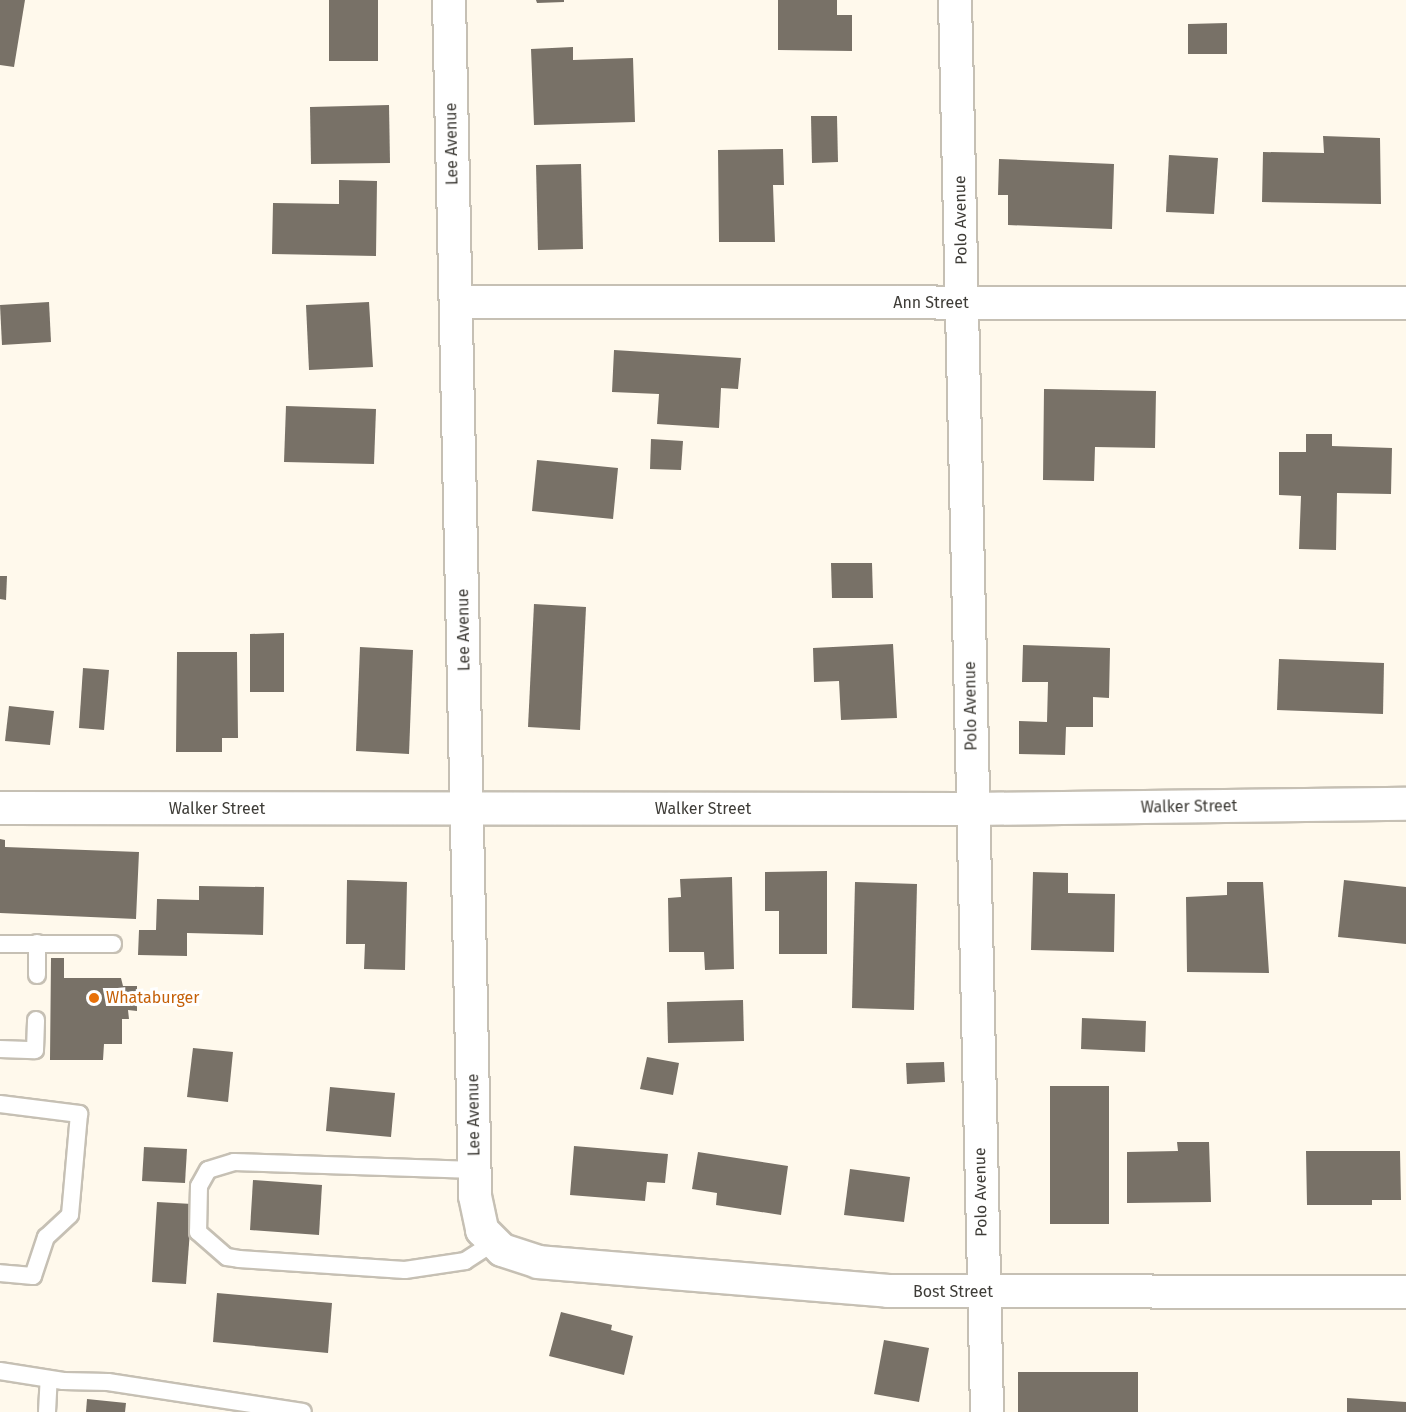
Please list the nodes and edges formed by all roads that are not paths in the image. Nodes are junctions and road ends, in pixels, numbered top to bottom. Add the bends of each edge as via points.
1 (448, 0) edge
2 (956, 0) edge
3 (456, 302) junction
4 (963, 303) junction
5 (1406, 303) edge
6 (1406, 804) edge
7 (0, 808) edge
8 (468, 809) junction
9 (974, 809) junction
10 (0, 944) edge
11 (37, 944) junction
12 (113, 944) dead end
13 (37, 975) dead end
14 (36, 1020) dead end
15 (0, 1049) edge
16 (0, 1104) edge
17 (475, 1170) junction
18 (498, 1246) junction
19 (0, 1273) edge
20 (983, 1292) junction
21 (1406, 1292) edge
22 (0, 1371) edge
23 (49, 1379) junction
24 (47, 1412) edge
25 (303, 1412) edge
26 (987, 1412) edge

1 - 3 street, Lee Avenue
2 - 4 street, Polo Avenue
3 - 4 street, Ann Street
3 - 8 street, Lee Avenue
4 - 5 street, Ann Street
4 - 9 street, Polo Avenue
6 - 9 street, Walker Street
7 - 8 street, Walker Street
8 - 9 street, Walker Street
8 - 17 street, Lee Avenue
9 - 20 street, Polo Avenue
10 - 11 lane
11 - 12 lane
11 - 13 lane
14 - 15 lane via 35,1050
16 - 19 lane via 79,1114 70,1215 46,1237 33,1276
17 - 18 street, Lee Avenue via 475,1196 483,1230
17 - 18 lane via 234,1162 208,1170 199,1186 198,1232 226,1257 405,1270 465,1261
18 - 20 street, Bost Street via 550,1263 888,1291
20 - 21 street, Bost Street
20 - 26 street, Polo Avenue
22 - 23 lane
23 - 24 lane
23 - 25 lane via 108,1382

